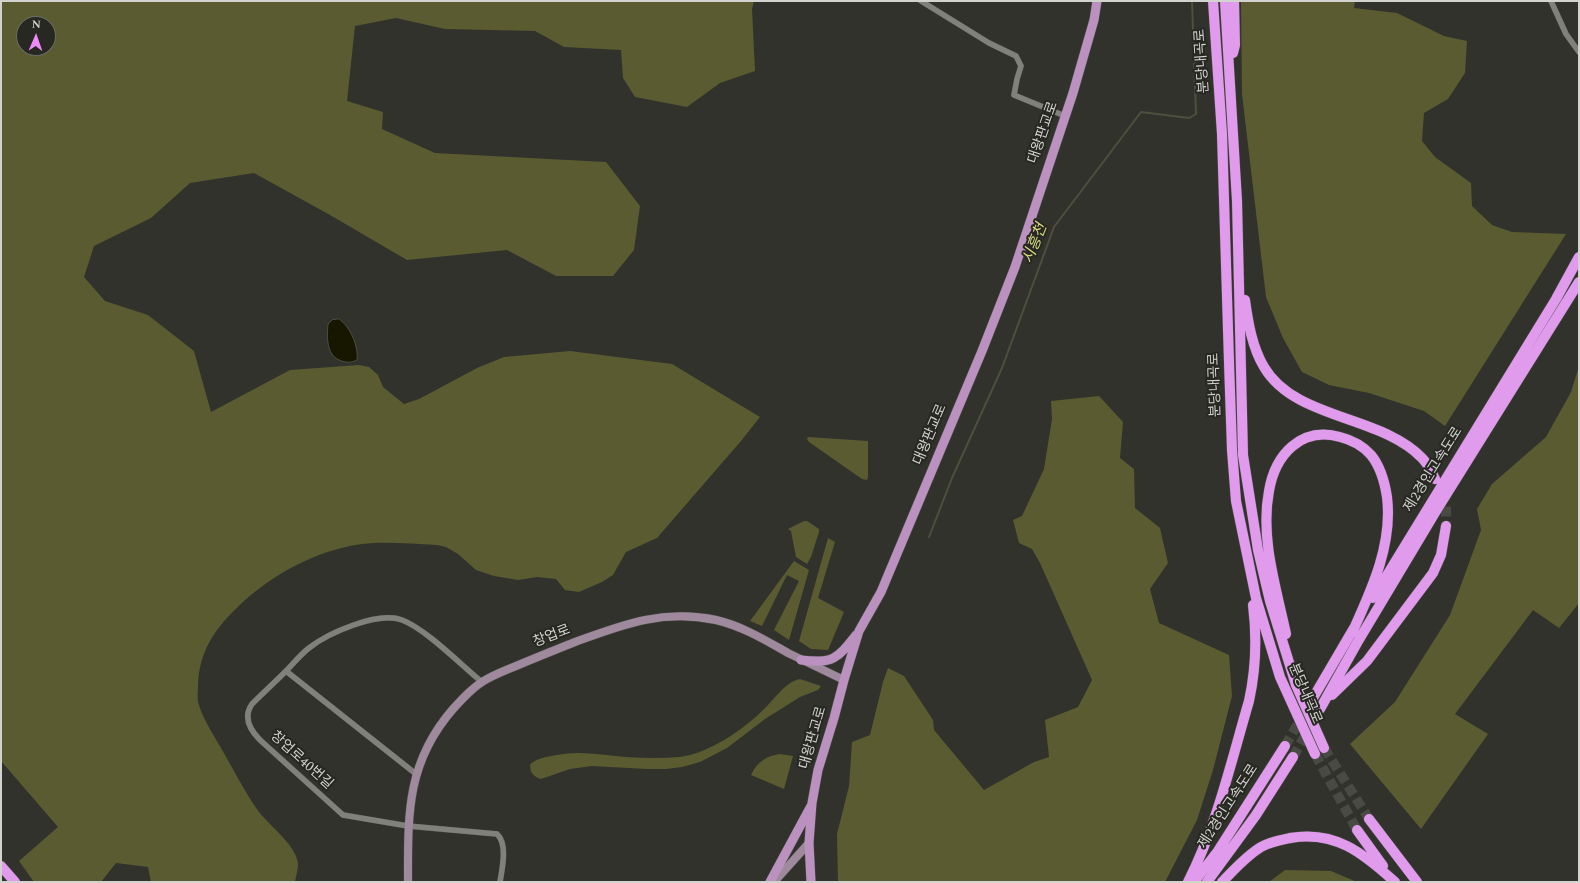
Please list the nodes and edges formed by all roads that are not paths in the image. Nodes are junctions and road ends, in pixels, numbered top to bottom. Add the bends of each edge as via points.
1 (921, 1) edge
2 (1097, 1) edge
3 (1213, 1) edge
4 (1225, 1) edge
5 (1234, 1) edge
6 (1552, 1) edge
7 (1579, 52) edge
8 (1230, 68) junction
9 (1065, 116) junction
10 (1579, 257) edge
11 (1239, 263) junction
12 (1579, 282) edge
13 (1435, 478) dead end
14 (1446, 526) tunnel mouth
15 (1247, 557) junction
16 (859, 631) junction
17 (1352, 633) junction
18 (801, 660) junction
19 (286, 671) junction
20 (844, 680) junction
21 (482, 682) junction
22 (1296, 685) junction
23 (1313, 698) tunnel mouth
24 (1285, 746) tunnel mouth
25 (1324, 748) tunnel mouth
26 (1315, 754) tunnel mouth
27 (1293, 757) tunnel mouth
28 (416, 774) junction
29 (812, 803) junction
30 (1369, 819) tunnel mouth
31 (408, 826) junction
32 (1357, 830) tunnel mouth
33 (809, 844) junction
34 (1, 866) edge
35 (1, 874) edge
36 (7, 882) edge
37 (15, 882) edge
38 (408, 882) edge
39 (500, 882) edge
40 (770, 882) edge
41 (774, 882) edge
42 (811, 882) edge
43 (1188, 882) edge
44 (1194, 882) edge
45 (1207, 882) edge
46 (1222, 882) edge
47 (1395, 882) edge
48 (1417, 882) edge

1 - 9 street via 989,43 1016,56 1021,66 1014,95
2 - 9 main road, 대왕판교로 via 1085,53
3 - 15 highway, 분당내곡로 via 1222,134 1232,450 1236,501
4 - 8 highway, 분당내곡로
5 - 8 highway via 1235,45
6 - 7 street via 1566,34
8 - 11 highway, 분당내곡로
9 - 16 main road, 대왕판교로 via 1015,267 982,351 881,592
10 - 17 highway, 제2경인고속도로 via 1552,306
11 - 13 highway via 1252,337 1263,365 1273,379 1288,392 1321,409 1399,441 1422,458
11 - 22 highway, 분당내곡로 via 1243,455 1260,558 1270,601
12 - 14 highway, 제2경인고속도로 via 1436,510 1322,706 1367,661 1433,573 1441,555
15 - 26 highway, 분당내곡로 via 1256,598 1280,677
15 - 43 highway via 1256,635 1252,685 1221,798
16 - 18 main road via 836,657 825,661
16 - 20 main road, 대왕판교로
17 - 22 highway via 1378,574 1384,548 1387,498 1381,475 1372,456 1351,440 1320,434 1302,439 1280,459 1271,479 1267,503 1267,543
17 - 23 highway, 제2경인고속도로
18 - 20 street, 창업로
18 - 21 street, 창업로 via 764,639 717,621 694,617 657,617 613,628
19 - 21 street, 창업로40번길 via 308,649 332,635 365,622 392,618 407,622 420,631
19 - 28 street
19 - 31 street, 창업로40번길 via 250,707 248,721 254,734 342,814
20 - 29 main road, 대왕판교로 via 818,770
21 - 28 street, 창업로 via 458,704 431,738
22 - 25 highway, 분당내곡로
24 - 44 highway, 제2경인고속도로 via 1218,851
27 - 45 highway, 제2경인고속도로 via 1256,815
28 - 31 street, 창업로
29 - 33 main road, 대왕판교로
29 - 40 main road
30 - 48 highway
31 - 38 street, 창업로
31 - 39 street, 창업로40번길 via 496,834 502,840
32 - 47 highway
33 - 41 street
33 - 42 main road, 대왕판교로
34 - 37 highway
35 - 36 highway
46 - 47 highway via 1243,860 1261,847 1285,839 1309,836 1332,839 1354,850

